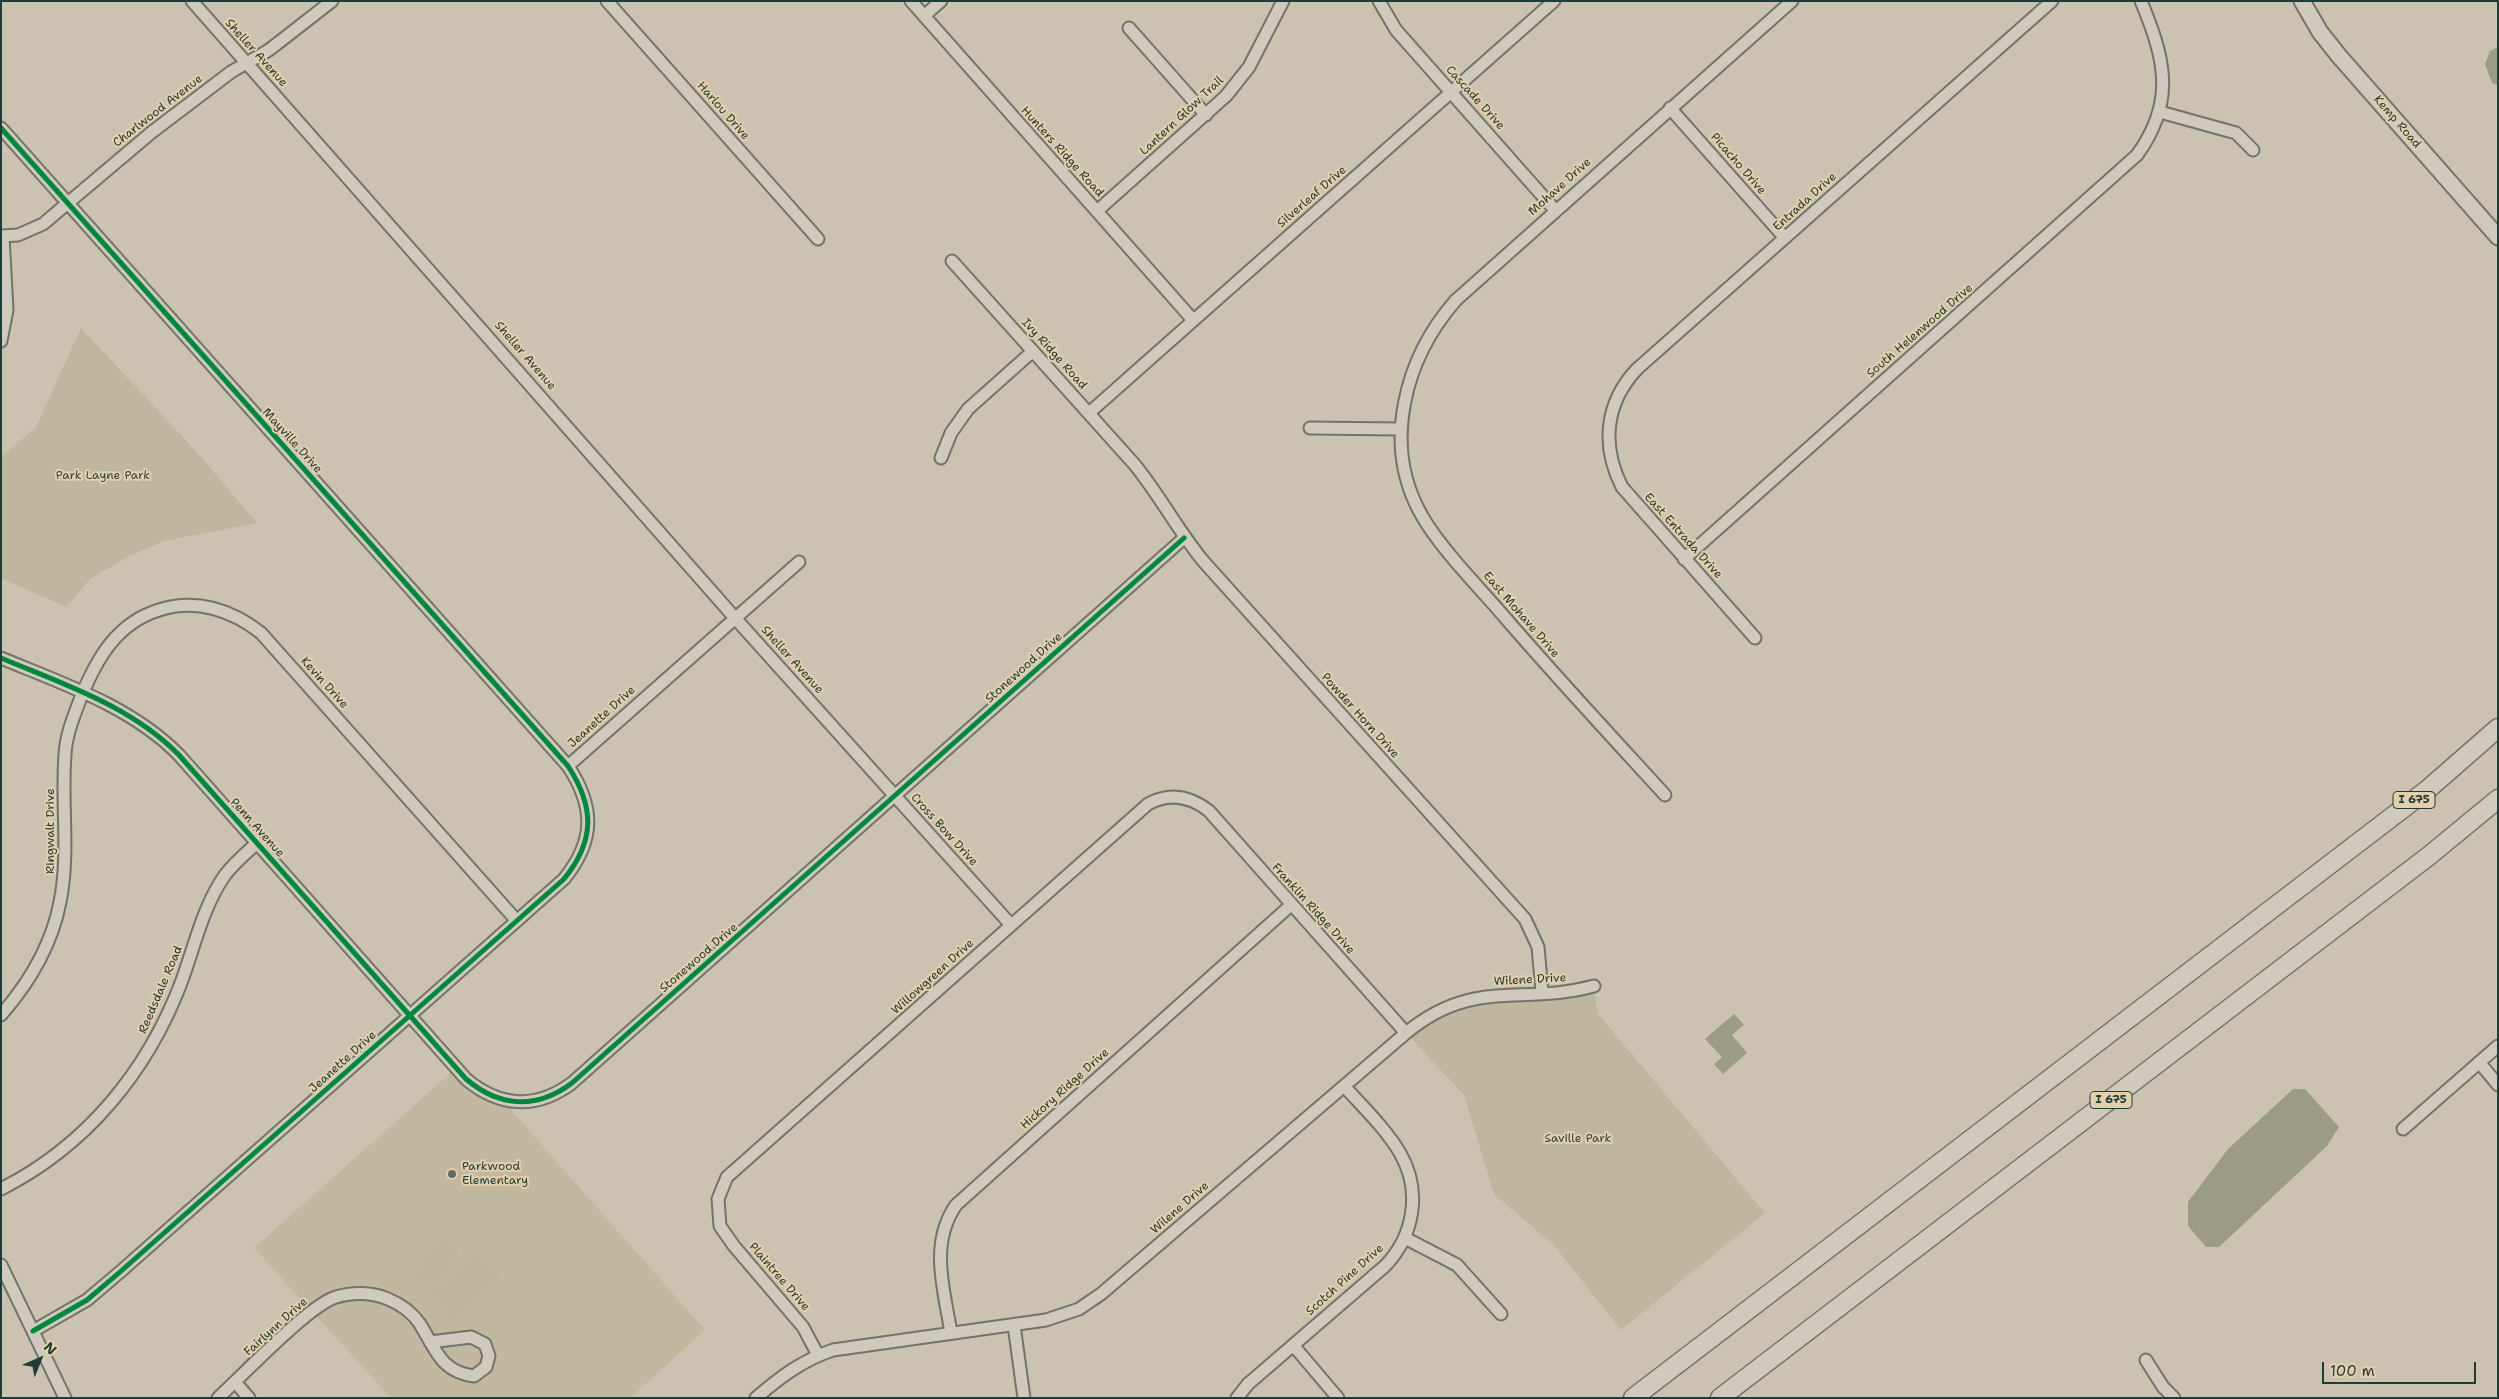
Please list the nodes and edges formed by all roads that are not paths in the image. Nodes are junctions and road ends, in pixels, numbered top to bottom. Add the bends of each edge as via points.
1 (192, 1) edge
2 (332, 1) edge
3 (607, 1) edge
4 (911, 1) edge
5 (941, 1) edge
6 (1283, 1) edge
7 (1379, 1) edge
8 (1554, 1) edge
9 (1792, 1) edge
10 (2052, 1) edge
11 (2141, 1) edge
12 (2302, 1) edge
13 (924, 16) junction
14 (1129, 28) dead end
15 (247, 63) junction
16 (1451, 93) junction
17 (1670, 108) junction
18 (2160, 112) junction
19 (1206, 115) junction
20 (1, 128) edge
21 (2253, 150) dead end
22 (68, 204) junction
23 (1555, 210) junction
24 (1097, 212) junction
25 (2, 236) edge
26 (2498, 237) edge
27 (1785, 238) junction
28 (818, 239) dead end
29 (952, 261) dead end
30 (1193, 320) junction
31 (1, 341) edge
32 (1033, 351) junction
33 (1089, 413) junction
34 (1310, 428) dead end
35 (1400, 429) junction
36 (1608, 442) joint
37 (941, 458) dead end
38 (1135, 465) joint
39 (1184, 538) junction
40 (1684, 558) junction
41 (799, 562) dead end
42 (735, 618) junction
43 (1755, 638) dead end
44 (1, 658) edge
45 (83, 693) junction
46 (2498, 728) edge
47 (836, 730) joint
48 (568, 766) junction
49 (1665, 795) dead end
50 (896, 796) junction
51 (2498, 799) edge
52 (1200, 804) joint
53 (257, 843) junction
54 (1291, 905) junction
55 (517, 921) junction
56 (1011, 925) junction
57 (1594, 986) dead end
58 (1542, 992) junction
59 (1, 1015) edge
60 (410, 1015) junction
61 (1406, 1033) junction
62 (2498, 1046) edge
63 (2478, 1062) junction
64 (456, 1068) joint
65 (2498, 1085) edge
66 (1344, 1086) junction
67 (2403, 1129) dead end
68 (1, 1189) edge
69 (718, 1218) joint
70 (1405, 1238) junction
71 (1, 1265) edge
72 (1502, 1314) dead end
73 (1014, 1324) junction
74 (34, 1331) junction
75 (951, 1333) junction
76 (430, 1342) junction
77 (1293, 1345) junction
78 (818, 1355) junction
79 (2146, 1360) dead end
80 (235, 1382) junction
81 (66, 1398) edge
82 (218, 1398) edge
83 (249, 1398) edge
84 (756, 1398) edge
85 (1024, 1398) edge
86 (1237, 1398) edge
87 (1338, 1398) edge
88 (1633, 1398) edge
89 (1720, 1398) edge
90 (2174, 1398) edge

1 - 15 street, Sheller Avenue
2 - 15 street, Charlwood Avenue
3 - 28 street, Harlou Drive
4 - 13 street, Hunters Ridge Road
5 - 13 street
6 - 19 street, Lantern Glow Trail via 1249,67
7 - 16 street, Cascade Drive via 1396,30
8 - 16 street, Silverleaf Drive
9 - 17 street, Mohave Drive
10 - 27 street, Entrada Drive
11 - 18 street, South Helenwood Drive via 2162,62 2164,80
12 - 26 main road, Kemp Road via 2339,56
13 - 24 street, Hunters Ridge Road
14 - 19 street
15 - 22 street, Charlwood Avenue via 152,132
15 - 42 street, Sheller Avenue
16 - 23 street, Cascade Drive
16 - 30 street, Silverleaf Drive
17 - 23 street, Mohave Drive
17 - 27 street, Picacho Drive
18 - 21 street via 2236,133
18 - 40 street, South Helenwood Drive via 2147,142 2126,167
19 - 24 street, Lantern Glow Trail
20 - 22 street, Mayville Drive
22 - 25 street, Charlwood Avenue via 29,231
22 - 48 street, Mayville Drive
23 - 35 street, Mohave Drive via 1456,300 1439,321 1409,380
24 - 30 street, Hunters Ridge Road
25 - 31 street via 7,310
27 - 36 street, Entrada Drive via 1627,379 1612,409
29 - 32 street, Ivy Ridge Road
30 - 33 street, Silverleaf Drive
32 - 33 street, Ivy Ridge Road
32 - 37 street via 968,408 957,422
33 - 38 street, Ivy Ridge Road
34 - 35 street
35 - 49 street, East Mohave Drive via 1406,472 1415,502 1438,540
36 - 40 street, East Entrada Drive via 1614,471 1622,487
38 - 39 street, Powder Horn Drive
39 - 50 street, Stonewood Drive
39 - 58 street, Powder Horn Drive via 1525,920 1538,947
40 - 43 street, East Entrada Drive
41 - 42 street, Jeanette Drive
42 - 47 street, Sheller Avenue
42 - 48 street, Jeanette Drive
44 - 45 street, Penn Avenue
45 - 53 street, Penn Avenue via 137,720 170,746
45 - 55 street, Kevin Drive via 110,642 135,621 152,612 195,605 238,617 262,634
45 - 59 street, Ringwalt Drive via 71,722 65,754 66,857 60,903 38,963
46 - 88 highway, I 675 via 2419,796
47 - 50 street, Cross Bow Drive
48 - 55 street, Jeanette Drive via 586,804 586,842 564,879
50 - 56 street, Cross Bow Drive
50 - 64 street, Stonewood Drive via 564,1090 537,1100 503,1101 480,1092
51 - 89 highway, I 675 via 2430,855
52 - 54 street, Franklin Ridge Drive
52 - 56 street, Willowgreen Drive via 1174,796 1148,804
53 - 60 street, Penn Avenue
53 - 68 street, Reedsdale Road via 234,864 218,887 163,1027 132,1078 77,1138 36,1170
54 - 61 street, Franklin Ridge Drive
54 - 75 street, Hickory Ridge Drive via 956,1205 944,1226 939,1250
55 - 60 street, Jeanette Drive
56 - 69 street, Willowgreen Drive via 732,1172 721,1188
57 - 58 street, Wilene Drive via 1572,992
58 - 61 street, Wilene Drive via 1460,1001 1432,1014
60 - 64 street, Penn Avenue
60 - 74 street, Jeanette Drive via 88,1300
61 - 66 street, Wilene Drive
62 - 63 street
63 - 65 street
63 - 67 street
66 - 70 street, Scotch Pine Drive via 1393,1142 1406,1166 1412,1183 1413,1202
66 - 73 street, Wilene Drive via 1102,1294 1059,1317
69 - 78 street, Plaintree Drive via 729,1240 803,1327
70 - 72 street via 1458,1265
70 - 77 street, Scotch Pine Drive via 1385,1266
71 - 74 street
73 - 75 street, Wilene Drive
73 - 85 street
74 - 81 street
75 - 78 street, Wilene Drive via 847,1347
76 - 76 street, Fairlynn Drive via 439,1357 458,1374 474,1376 486,1367 489,1356 485,1344 470,1337
76 - 80 street, Fairlynn Drive via 419,1322 401,1305 382,1296 362,1293 334,1297 312,1311
77 - 86 street, Scotch Pine Drive via 1248,1384
77 - 87 street
78 - 84 street, Wilene Drive via 789,1370
79 - 90 street
80 - 82 street, Fairlynn Drive
80 - 83 street

